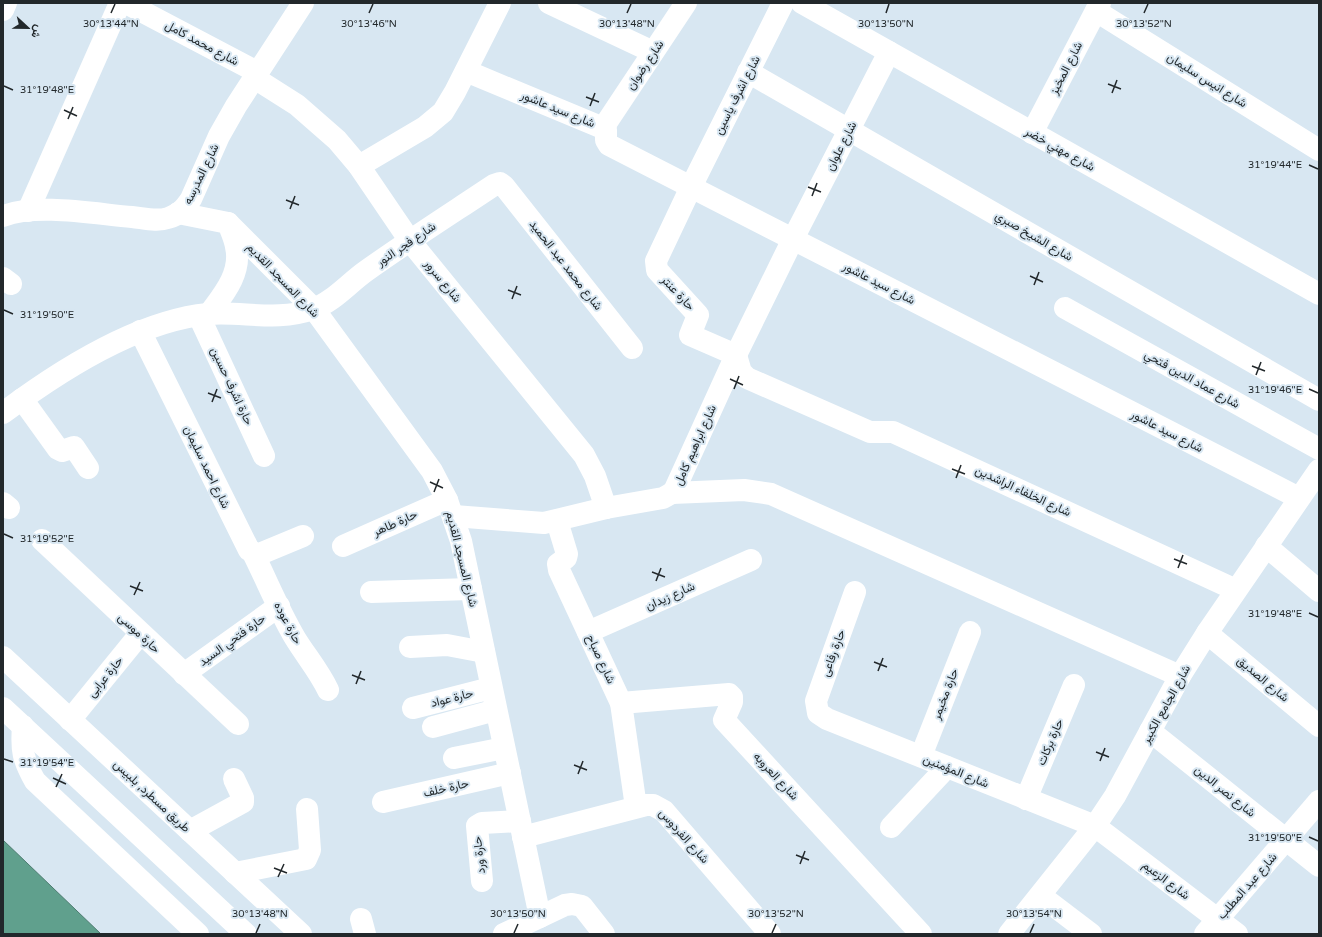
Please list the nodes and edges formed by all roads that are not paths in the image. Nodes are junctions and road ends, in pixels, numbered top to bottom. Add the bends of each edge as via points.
1 (6, 3) edge
2 (120, 3) edge
3 (126, 3) edge
4 (302, 3) edge
5 (500, 3) edge
6 (549, 3) edge
7 (686, 3) edge
8 (783, 3) edge
9 (802, 3) edge
10 (1098, 7) edge
11 (3, 10) edge
12 (653, 52) junction
13 (890, 52) junction
14 (466, 71) junction
15 (748, 72) junction
16 (255, 74) junction
17 (603, 128) junction
18 (849, 130) junction
19 (1032, 133) junction
20 (1319, 150) edge
21 (359, 166) junction
22 (500, 183) joint
23 (691, 187) junction
24 (28, 211) junction
25 (178, 213) junction
26 (3, 216) edge
27 (228, 223) junction
28 (793, 239) junction
29 (410, 241) junction
30 (1319, 294) edge
31 (1065, 308) dead end
32 (314, 309) junction
33 (204, 315) junction
34 (140, 331) junction
35 (632, 348) dead end
36 (736, 355) junction
37 (22, 399) junction
38 (1319, 400) edge
39 (3, 413) edge
40 (1319, 450) edge
41 (264, 456) dead end
42 (88, 468) dead end
43 (1319, 470) edge
44 (672, 494) junction
45 (1299, 498) junction
46 (451, 508) junction
47 (606, 508) junction
48 (557, 521) junction
49 (303, 536) dead end
50 (42, 540) dead end
51 (343, 546) dead end
52 (1266, 546) junction
53 (253, 553) junction
54 (751, 560) dead end
55 (471, 590) junction
56 (1236, 590) junction
57 (1319, 591) edge
58 (371, 592) dead end
59 (855, 592) dead end
60 (279, 606) junction
61 (588, 632) junction
62 (970, 632) dead end
63 (1207, 632) junction
64 (140, 634) junction
65 (410, 647) dead end
66 (484, 652) junction
67 (3, 657) edge
68 (184, 674) junction
69 (1180, 676) junction
70 (1074, 685) dead end
71 (491, 688) junction
72 (328, 690) dead end
73 (621, 703) junction
74 (3, 708) edge
75 (413, 708) dead end
76 (496, 710) junction
77 (818, 713) joint
78 (70, 720) junction
79 (238, 724) dead end
80 (23, 726) junction
81 (1319, 726) edge
82 (433, 727) dead end
83 (1150, 731) junction
84 (504, 748) junction
85 (921, 756) junction
86 (454, 758) dead end
87 (947, 767) junction
88 (510, 773) junction
89 (234, 779) dead end
90 (1026, 799) junction
91 (1319, 801) edge
92 (383, 802) dead end
93 (636, 807) junction
94 (307, 809) dead end
95 (1095, 826) junction
96 (891, 827) dead end
97 (522, 829) junction
98 (190, 831) junction
99 (1286, 839) junction
100 (1319, 866) edge
101 (235, 873) junction
102 (482, 881) dead end
103 (1040, 896) junction
104 (540, 918) junction
105 (1212, 927) edge
106 (198, 934) edge
107 (246, 934) edge
108 (301, 934) edge
109 (504, 934) edge
110 (604, 934) edge
111 (770, 934) edge
112 (921, 934) edge
113 (1009, 934) edge
114 (1091, 934) edge
115 (1237, 934) edge

1 - 11 street
2 - 24 street
3 - 16 street, شارع محمد كامل
4 - 16 street, شارع المدرسه
5 - 14 street
6 - 12 street
7 - 12 street, شارع رضوان
8 - 15 street, شارع اشرف ياسين
9 - 13 street, شارع مهني خضر
10 - 19 street, شارع المخبز
10 - 20 street, شارع انيس سليمان
12 - 17 street, شارع رضوان
13 - 18 street, شارع علوان
13 - 19 street, شارع مهني خضر
14 - 17 street, شارع سيد عاشور
14 - 21 street via 443,112 425,127
15 - 18 street, شارع الشيخ صبري
15 - 23 street, شارع اشرف ياسين
16 - 21 street, شارع سرور via 318,122
16 - 25 street, شارع المدرسه via 219,136 191,199
17 - 23 street, شارع سيد عاشور via 606,130 609,145
18 - 28 street, شارع علوان
18 - 38 street, شارع الشيخ صبري
19 - 30 street, شارع مهني خضر
21 - 29 street, شارع سرور
22 - 29 street, شارع فجر النور
22 - 35 street, شارع محمد عبد الحميد
23 - 28 street, شارع سيد عاشور
23 - 36 street, حارة عنتر via 655,265 698,315 690,334
24 - 25 street, شارع المدرسه via 49,210 160,220
24 - 26 street, شارع المدرسه
25 - 27 street
27 - 32 street, شارع المسجد القديم
27 - 33 street via 237,248 237,265 232,281
28 - 36 street, شارع ابراهيم كامل
28 - 45 street, شارع سيد عاشور
29 - 32 street, شارع فجر النور
29 - 47 street, شارع سرور via 584,455 595,476
31 - 40 street, شارع عماد الدين فتحي
32 - 33 street via 286,316
32 - 46 street, شارع المسجد القديم via 432,472
33 - 34 street
33 - 41 street, حارة اشرف حسين
34 - 37 street via 62,373
34 - 53 street, شارع احمد سليمان via 247,546
36 - 44 street, شارع ابراهيم كامل
36 - 56 street, شارع الخلفاء الراشدين via 740,372 747,378 870,432 893,432
37 - 39 street
37 - 42 street via 58,449 62,451 74,447
43 - 45 street, شارع الجامع الكبير
44 - 47 street, شارع ابراهيم كامل via 663,498
44 - 69 street via 744,490 771,494
45 - 52 street, شارع الجامع الكبير
46 - 48 street, شارع ابراهيم كامل via 544,523
46 - 51 street, حارة طاهر
46 - 55 street, شارع المسجد القديم
47 - 48 street, شارع ابراهيم كامل
48 - 61 street, شارع صباح via 567,554 558,564 559,570
49 - 53 street via 262,553
50 - 64 street, حارة موسى
52 - 56 street, شارع الجامع الكبير
52 - 57 street
53 - 60 street, حارة عوده
54 - 61 street, شارع زيدان
55 - 58 street
55 - 66 street, شارع المسجد القديم
56 - 63 street, شارع الجامع الكبير
59 - 77 street, حارة رفاعى via 816,702
60 - 68 street, حارة فتحي السيد
60 - 72 street, حارة عوده via 295,638 314,664
61 - 73 street, شارع صباح
62 - 85 street, حارة مخيمر
63 - 69 street, شارع الجامع الكبير
63 - 81 street, شارع الصديق
64 - 68 street, حارة موسى
64 - 78 street, حارة عرابى
65 - 66 street via 447,645
66 - 71 street, شارع المسجد القديم
67 - 78 street, طريق مسطرد, بلبيس
68 - 79 street, حارة موسى
69 - 83 street, شارع الجامع الكبير
70 - 90 street, حارة بركات
71 - 75 street, حارة عواد
71 - 76 street, شارع المسجد القديم
73 - 93 street, شارع صباح
73 - 112 street, شارع العروبه via 729,694 732,702 724,720
74 - 80 street
76 - 82 street
76 - 84 street, شارع المسجد القديم
77 - 85 street, شارع المؤمنين via 827,719
78 - 98 street, طريق مسطرد, بلبيس
80 - 106 street via 21,746 25,764 35,780
80 - 107 street
83 - 95 street, شارع الجامع الكبير via 1115,796
83 - 99 street, شارع نصر الدين
84 - 86 street
84 - 88 street, شارع المسجد القديم
85 - 87 street, شارع المؤمنين
87 - 90 street, شارع المؤمنين
87 - 96 street
88 - 92 street, حارة خلف
88 - 97 street, شارع المسجد القديم
89 - 98 street via 243,802
90 - 95 street, شارع المؤمنين
91 - 99 street, شارع عبد المطلب
93 - 97 street, شارع الفردوس
93 - 111 street, شارع الفردوس via 653,805 664,812
94 - 101 street via 310,854 306,859
95 - 103 street, شارع الجامع الكبير
95 - 105 street, شارع الزعيم
97 - 102 street, حارة ورد via 482,823 477,826
97 - 104 street, شارع المسجد القديم
98 - 101 street, طريق مسطرد, بلبيس
99 - 100 street, شارع نصر الدين
99 - 105 street, شارع عبد المطلب
101 - 108 street, طريق مسطرد, بلبيس
103 - 113 street, شارع الجامع الكبير
103 - 114 street
104 - 109 street
104 - 110 street via 565,905 577,904 587,910
105 - 115 street, شارع الزعيم

